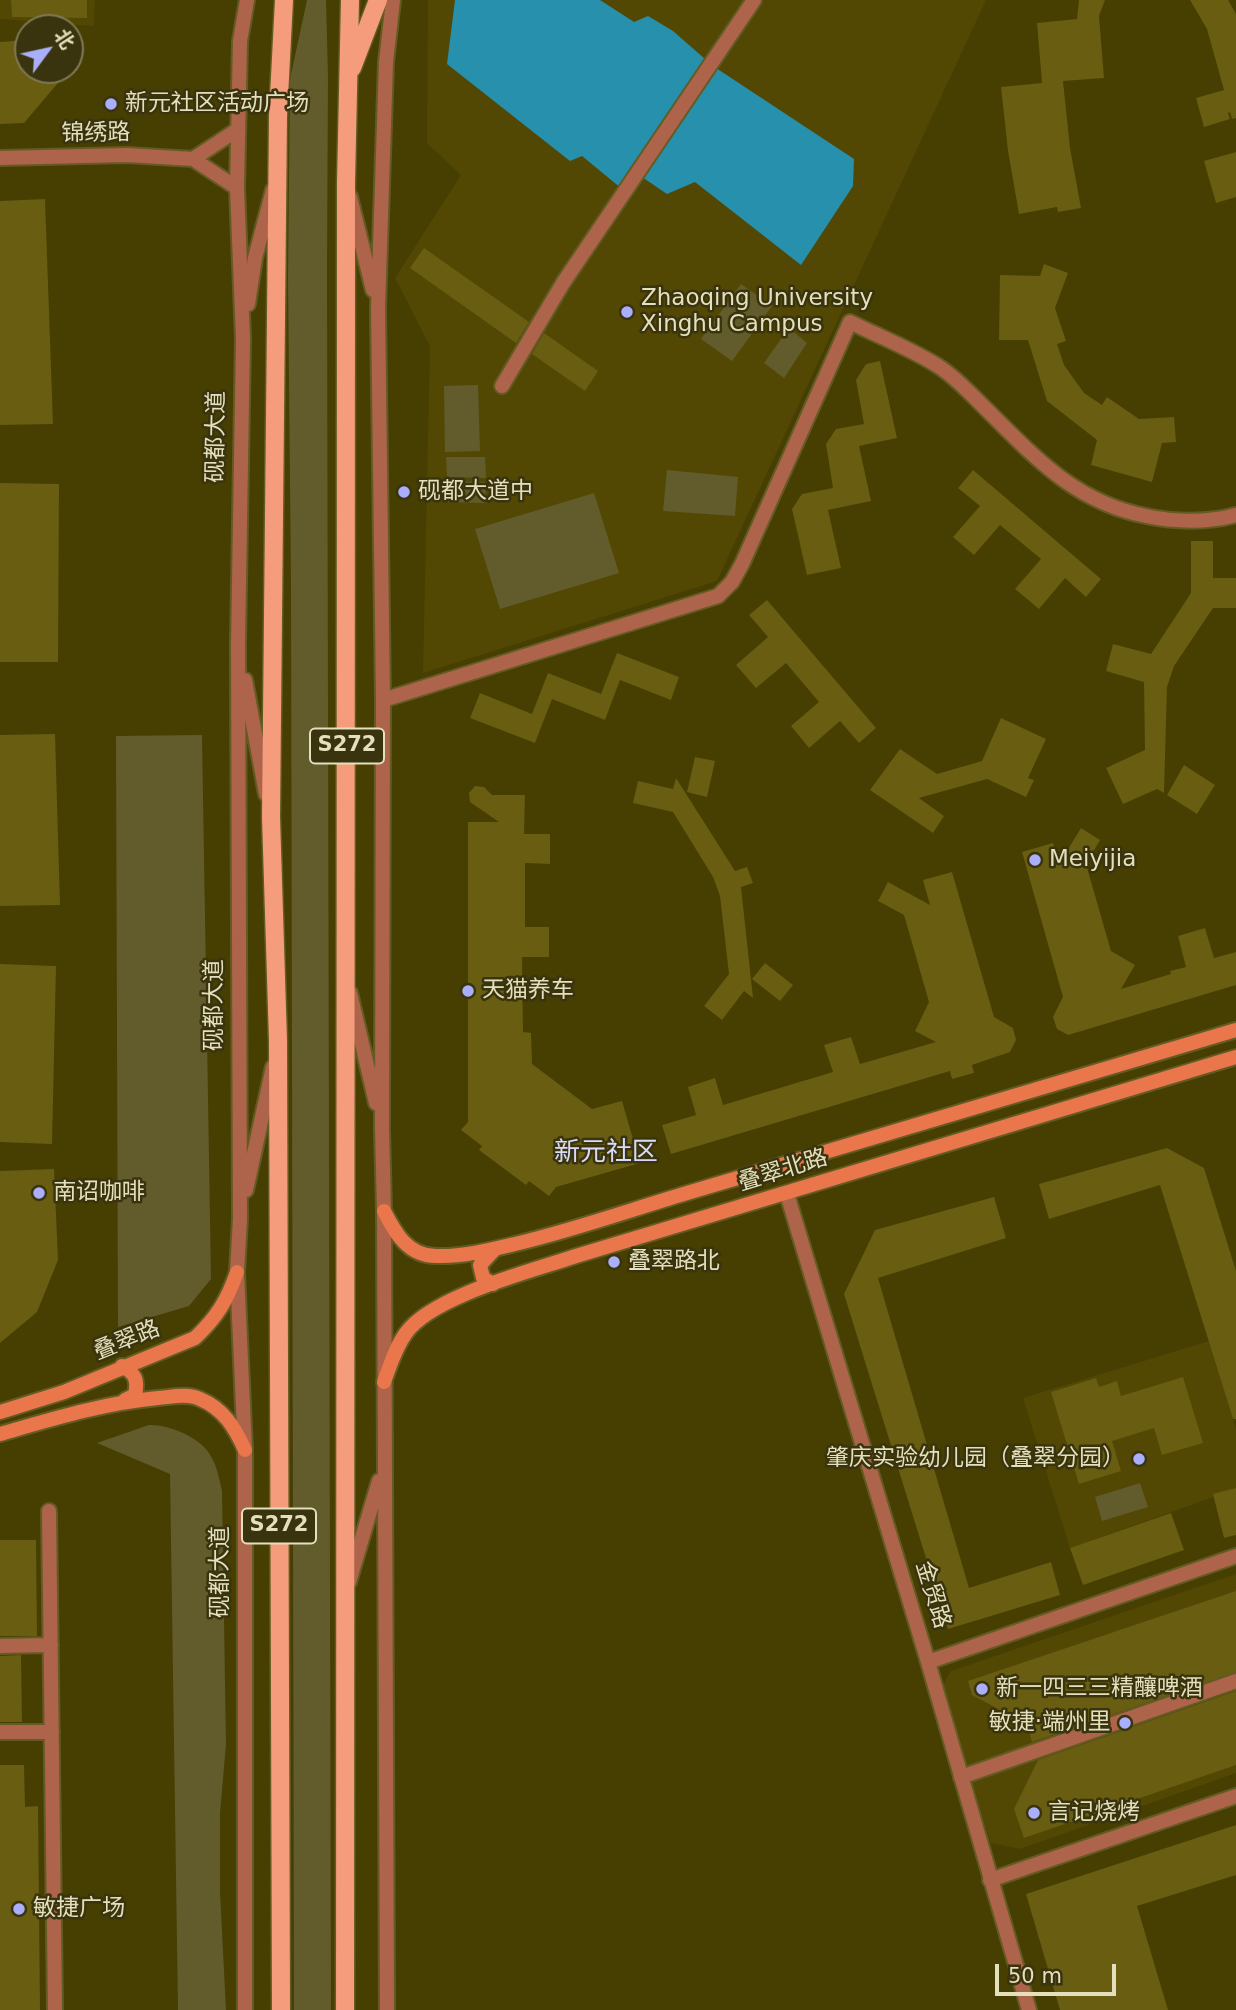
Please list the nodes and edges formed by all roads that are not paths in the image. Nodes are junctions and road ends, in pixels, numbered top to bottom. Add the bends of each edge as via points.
1 (247, 0) edge
2 (284, 0) edge
3 (350, 0) edge
4 (378, 0) edge
5 (393, 0) edge
6 (754, 0) edge
7 (348, 81) junction
8 (237, 131) junction
9 (0, 158) edge
10 (192, 159) junction
11 (277, 172) junction
12 (346, 183) junction
13 (237, 188) junction
14 (378, 308) junction
15 (243, 339) junction
16 (502, 386) dead end
17 (1236, 515) edge
18 (238, 644) junction
19 (383, 700) junction
20 (271, 817) junction
21 (347, 980) junction
22 (1236, 1030) edge
23 (278, 1041) junction
24 (1236, 1057) edge
25 (382, 1128) junction
26 (788, 1194) junction
27 (384, 1210) junction
28 (240, 1219) junction
29 (495, 1249) junction
30 (237, 1272) junction
31 (493, 1284) junction
32 (122, 1366) junction
33 (384, 1382) junction
34 (121, 1401) junction
35 (0, 1412) edge
36 (0, 1434) edge
37 (245, 1450) junction
38 (384, 1464) junction
39 (49, 1511) dead end
40 (1236, 1556) edge
41 (345, 1597) junction
42 (51, 1645) junction
43 (0, 1646) edge
44 (928, 1661) junction
45 (1236, 1681) edge
46 (0, 1732) edge
47 (52, 1732) junction
48 (961, 1777) junction
49 (1236, 1796) edge
50 (990, 1880) junction
51 (55, 2010) edge
52 (245, 2010) edge
53 (281, 2010) edge
54 (345, 2010) edge
55 (387, 2010) edge
56 (1029, 2010) edge

1 - 8 street, 砚都大道 via 240,41
2 - 11 main road, S272
3 - 7 main road, S272
4 - 7 main road
5 - 14 street via 386,62
6 - 16 street via 563,283
7 - 12 main road, S272
8 - 10 street
8 - 13 street, 砚都大道
9 - 10 street, 锦绣路 via 127,155
10 - 13 street
11 - 15 street via 255,258
11 - 20 main road, S272
12 - 14 street
12 - 21 main road, S272
13 - 15 street, 砚都大道
14 - 19 street
15 - 18 street, 砚都大道
17 - 19 street via 1165,520 1119,511 1081,493 1043,464 941,368 850,322 742,564 718,596
18 - 20 street
18 - 28 street, 砚都大道
19 - 25 street
20 - 23 main road, S272
21 - 25 street
21 - 41 main road, S272
22 - 29 main road, 叠翠北路 via 573,1230
23 - 28 street
23 - 53 main road, S272
24 - 26 main road, 叠翠北路
25 - 27 street
26 - 31 main road, 叠翠北路
26 - 44 street, 金贸路
27 - 29 main road, 叠翠北路 via 396,1233 422,1254
27 - 33 street
28 - 30 street, 砚都大道
29 - 31 main road via 480,1265 483,1278
30 - 32 main road, 叠翠路 via 227,1300 195,1338
30 - 37 street, 砚都大道
31 - 33 main road, 叠翠北路 via 423,1315 402,1340
32 - 34 main road via 134,1373 138,1384 135,1395
32 - 35 main road, 叠翠路 via 64,1392
33 - 38 street
34 - 36 main road
34 - 37 main road via 183,1395 199,1398 222,1412
37 - 52 street, 砚都大道
38 - 41 street
38 - 55 street
39 - 42 street
40 - 44 street
41 - 54 main road, S272
42 - 43 street
42 - 47 street
44 - 48 street, 金贸路
45 - 48 street
46 - 47 street
47 - 51 street
48 - 50 street, 金贸路
49 - 50 street
50 - 56 street, 金贸路

